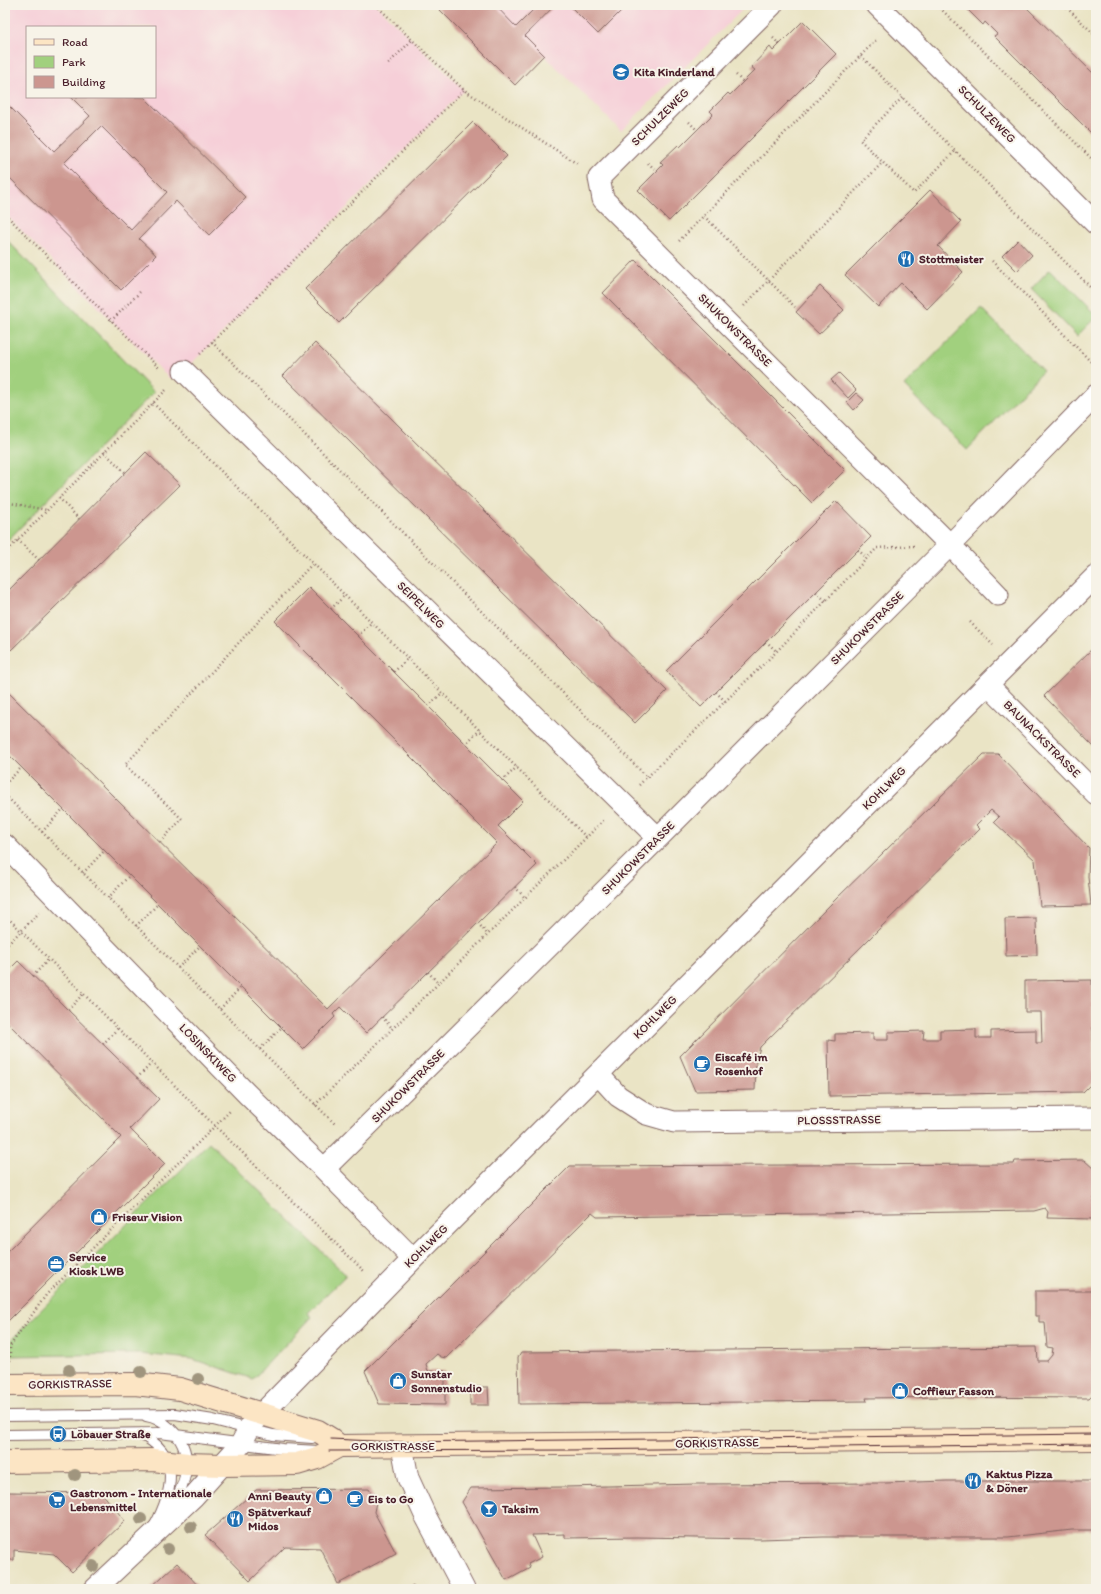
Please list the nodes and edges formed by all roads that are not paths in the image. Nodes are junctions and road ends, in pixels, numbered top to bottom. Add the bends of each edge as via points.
1 (772, 5) edge
2 (877, 5) edge
3 (599, 178) joint
4 (1096, 224) edge
5 (184, 371) road end
6 (1096, 395) edge
7 (950, 545) junction
8 (1096, 576) edge
9 (998, 595) dead end
10 (988, 685) junction
11 (1096, 794) edge
12 (658, 838) junction
13 (5, 844) edge
14 (598, 1074) junction
15 (1096, 1118) edge
16 (324, 1169) junction
17 (413, 1259) junction
18 (5, 1385) edge
19 (134, 1414) junction
20 (5, 1416) edge
21 (250, 1429) junction
22 (138, 1433) junction
23 (5, 1435) edge
24 (177, 1435) junction
25 (1096, 1439) edge
26 (333, 1445) junction
27 (402, 1446) junction
28 (5, 1462) edge
29 (178, 1463) junction
30 (223, 1465) junction
31 (146, 1542) junction
32 (95, 1589) edge
33 (464, 1589) edge

1 - 3 street, SCHULZEWEG
2 - 4 street, SCHULZEWEG
3 - 7 street, SHUKOWSTRASSE via 603,199
5 - 12 street, SEIPELWEG
6 - 7 street, SHUKOWSTRASSE
7 - 9 street, SHUKOWSTRASSE
7 - 12 street, SHUKOWSTRASSE
8 - 10 street, KOHLWEG
10 - 11 street, BAUNACKSTRASSE
10 - 14 street, KOHLWEG
12 - 16 street, SHUKOWSTRASSE
13 - 16 street, LOSINSKIWEG via 247,1094
14 - 15 street, PLOSSSTRASSE via 618,1096 646,1114 674,1122
14 - 17 street, KOHLWEG
16 - 17 street, LOSINSKIWEG
17 - 21 street, KOHLWEG
18 - 21 main road, GORKISTRASSE via 135,1384 180,1389
19 - 20 lane
19 - 21 lane via 175,1414
19 - 24 lane via 150,1416 166,1424
21 - 24 lane
21 - 26 main road, GORKISTRASSE via 318,1431
21 - 26 lane via 283,1449
21 - 30 street, KOHLWEG
22 - 23 lane
22 - 24 lane
22 - 29 lane via 147,1437
24 - 29 lane via 185,1449
25 - 27 main road, GORKISTRASSE
26 - 27 main road, GORKISTRASSE
26 - 30 main road, GORKISTRASSE via 318,1458 297,1464
27 - 33 street via 408,1478
28 - 29 main road, GORKISTRASSE via 139,1460
29 - 30 main road, GORKISTRASSE
29 - 31 lane via 171,1475 168,1497
29 - 31 lane via 181,1489
30 - 31 street, KOHLWEG
31 - 32 street, KOHLWEG

